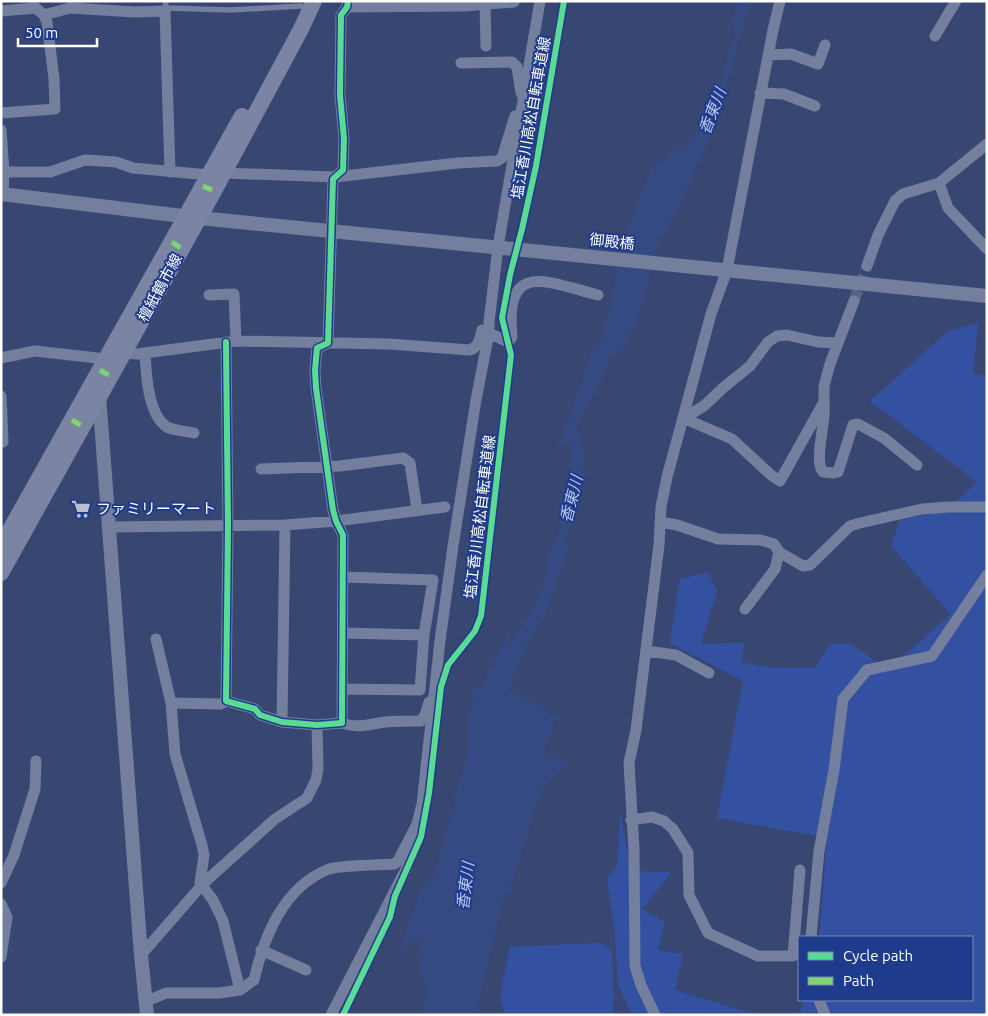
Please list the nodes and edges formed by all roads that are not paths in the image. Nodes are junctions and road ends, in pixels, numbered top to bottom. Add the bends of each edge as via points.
1 (540, 1) edge
2 (780, 1) edge
3 (956, 1) edge
4 (514, 2) edge
5 (306, 3) edge
6 (348, 4) edge
7 (484, 4) junction
8 (73, 5) edge
9 (165, 7) edge
10 (38, 8) edge
11 (1, 11) edge
12 (935, 36) dead end
13 (825, 45) dead end
14 (486, 46) dead end
15 (768, 55) junction
16 (461, 63) dead end
17 (760, 93) junction
18 (523, 100) junction
19 (815, 106) dead end
20 (1, 113) edge
21 (1, 130) edge
22 (987, 144) edge
23 (4, 172) junction
24 (170, 172) junction
25 (217, 174) junction
26 (336, 177) junction
27 (939, 183) junction
28 (2, 194) edge
29 (193, 217) junction
30 (331, 231) junction
31 (500, 247) junction
32 (987, 249) edge
33 (867, 266) tunnel mouth
34 (722, 270) junction
35 (208, 295) dead end
36 (598, 295) dead end
37 (987, 296) edge
38 (854, 300) tunnel mouth
39 (489, 327) junction
40 (231, 342) junction
41 (328, 343) junction
42 (838, 343) junction
43 (123, 353) junction
44 (145, 353) junction
45 (1, 358) edge
46 (106, 359) junction
47 (98, 374) junction
48 (1, 396) edge
49 (99, 397) junction
50 (824, 402) junction
51 (683, 416) junction
52 (194, 433) dead end
53 (4, 442) dead end
54 (917, 465) dead end
55 (327, 466) junction
56 (261, 469) dead end
57 (445, 507) dead end
58 (987, 507) edge
59 (417, 510) junction
60 (336, 522) junction
61 (660, 522) junction
62 (285, 525) junction
63 (228, 526) junction
64 (109, 527) junction
65 (1, 546) edge
66 (779, 552) junction
67 (1, 573) edge
68 (987, 575) edge
69 (343, 577) junction
70 (745, 609) dead end
71 (343, 633) junction
72 (424, 635) junction
73 (156, 639) dead end
74 (646, 651) junction
75 (710, 673) dead end
76 (342, 689) junction
77 (434, 698) junction
78 (226, 701) junction
79 (171, 703) junction
80 (282, 722) junction
81 (342, 723) junction
82 (317, 725) junction
83 (36, 761) dead end
84 (631, 820) junction
85 (417, 824) junction
86 (800, 870) dead end
87 (1, 883) edge
88 (202, 885) junction
89 (1, 904) edge
90 (811, 936) edge
91 (261, 950) junction
92 (141, 956) junction
93 (1, 957) edge
94 (306, 970) dead end
95 (240, 990) junction
96 (819, 1001) edge
97 (146, 1010) edge
98 (331, 1015) edge
99 (654, 1015) edge
100 (825, 1015) edge

1 - 18 street
2 - 15 street
3 - 12 street
4 - 7 street
5 - 9 lane via 230,10
5 - 25 main road, 檀紙鶴市線
6 - 7 street
6 - 26 street via 341,15 343,170
7 - 14 street
8 - 9 street via 135,12
8 - 10 street
9 - 24 street
10 - 11 street
10 - 20 street via 47,22 55,109
13 - 15 street via 818,64 790,54
15 - 17 street
16 - 18 street via 512,62 517,67
17 - 19 street via 784,94
17 - 34 street
18 - 26 street via 517,109 502,158 498,161
18 - 31 street
21 - 23 street
22 - 27 street
23 - 24 street via 50,172 85,160
23 - 28 street
24 - 25 street
25 - 26 street
25 - 29 main road, 檀紙鶴市線
26 - 30 street via 333,179
27 - 32 street via 948,208
27 - 33 street via 903,194 895,201
28 - 29 street, 御殿橋
29 - 30 street, 御殿橋
29 - 43 main road, 檀紙鶴市線
29 - 46 main road, 檀紙鶴市線
30 - 31 street, 御殿橋
30 - 41 street
31 - 34 street, 御殿橋
31 - 39 street
34 - 37 street, 御殿橋
34 - 51 street
35 - 40 street via 234,294
36 - 39 street via 543,281 528,282 518,289 513,298 512,337 508,342
38 - 42 street
39 - 41 street via 484,326 478,344 470,350
39 - 77 street via 453,546
40 - 41 street
40 - 44 street
40 - 63 street
41 - 55 street via 318,348 315,370
42 - 50 street via 824,386
42 - 51 street via 778,336 768,342 750,366 705,405
43 - 44 street
43 - 49 main road, 檀紙鶴市線
44 - 52 street via 146,377 155,412 167,426
45 - 46 street via 34,351
46 - 47 main road, 檀紙鶴市線
47 - 49 street
47 - 65 main road, 檀紙鶴市線
48 - 53 street
49 - 64 street
49 - 67 main road, 檀紙鶴市線
50 - 51 street via 780,482 732,440
50 - 54 street via 820,446 820,469 823,472 838,472 853,425 858,424 884,438
51 - 61 street via 667,477
55 - 56 street
55 - 59 street via 403,458 410,464
55 - 60 street
57 - 59 street
58 - 66 street via 922,510 850,526 810,565 803,566
59 - 60 street
60 - 62 street
60 - 69 street via 343,535
61 - 66 street via 718,539 760,540 774,544
61 - 74 street
62 - 63 street
62 - 80 street
63 - 64 street
63 - 78 street
64 - 92 street
66 - 70 street via 775,569
68 - 90 street via 932,656 867,670 842,699 834,770 819,852
69 - 71 street
69 - 72 street via 432,580
71 - 72 street
71 - 76 street
72 - 76 street via 420,690
73 - 79 street
74 - 75 street via 676,655
74 - 84 street via 629,763
76 - 81 street
77 - 81 street via 429,701 421,721 383,722 357,727
77 - 85 street
78 - 79 street via 222,704
78 - 80 street via 255,709 260,715
79 - 88 street via 175,754 204,855
80 - 82 street
81 - 82 street
82 - 88 street via 318,769 307,798 275,819
83 - 87 street via 35,789 14,855
84 - 86 street via 652,817 673,829 688,853 689,895 708,933 758,956 793,956
84 - 99 street via 635,966
85 - 91 street via 394,864 330,869 307,881 289,898 274,920
85 - 98 street via 419,835 407,867
88 - 92 street
88 - 95 street via 223,921
89 - 93 street via 7,917
91 - 94 street
91 - 95 street via 254,980
92 - 97 street
95 - 97 street via 166,993
96 - 100 street

